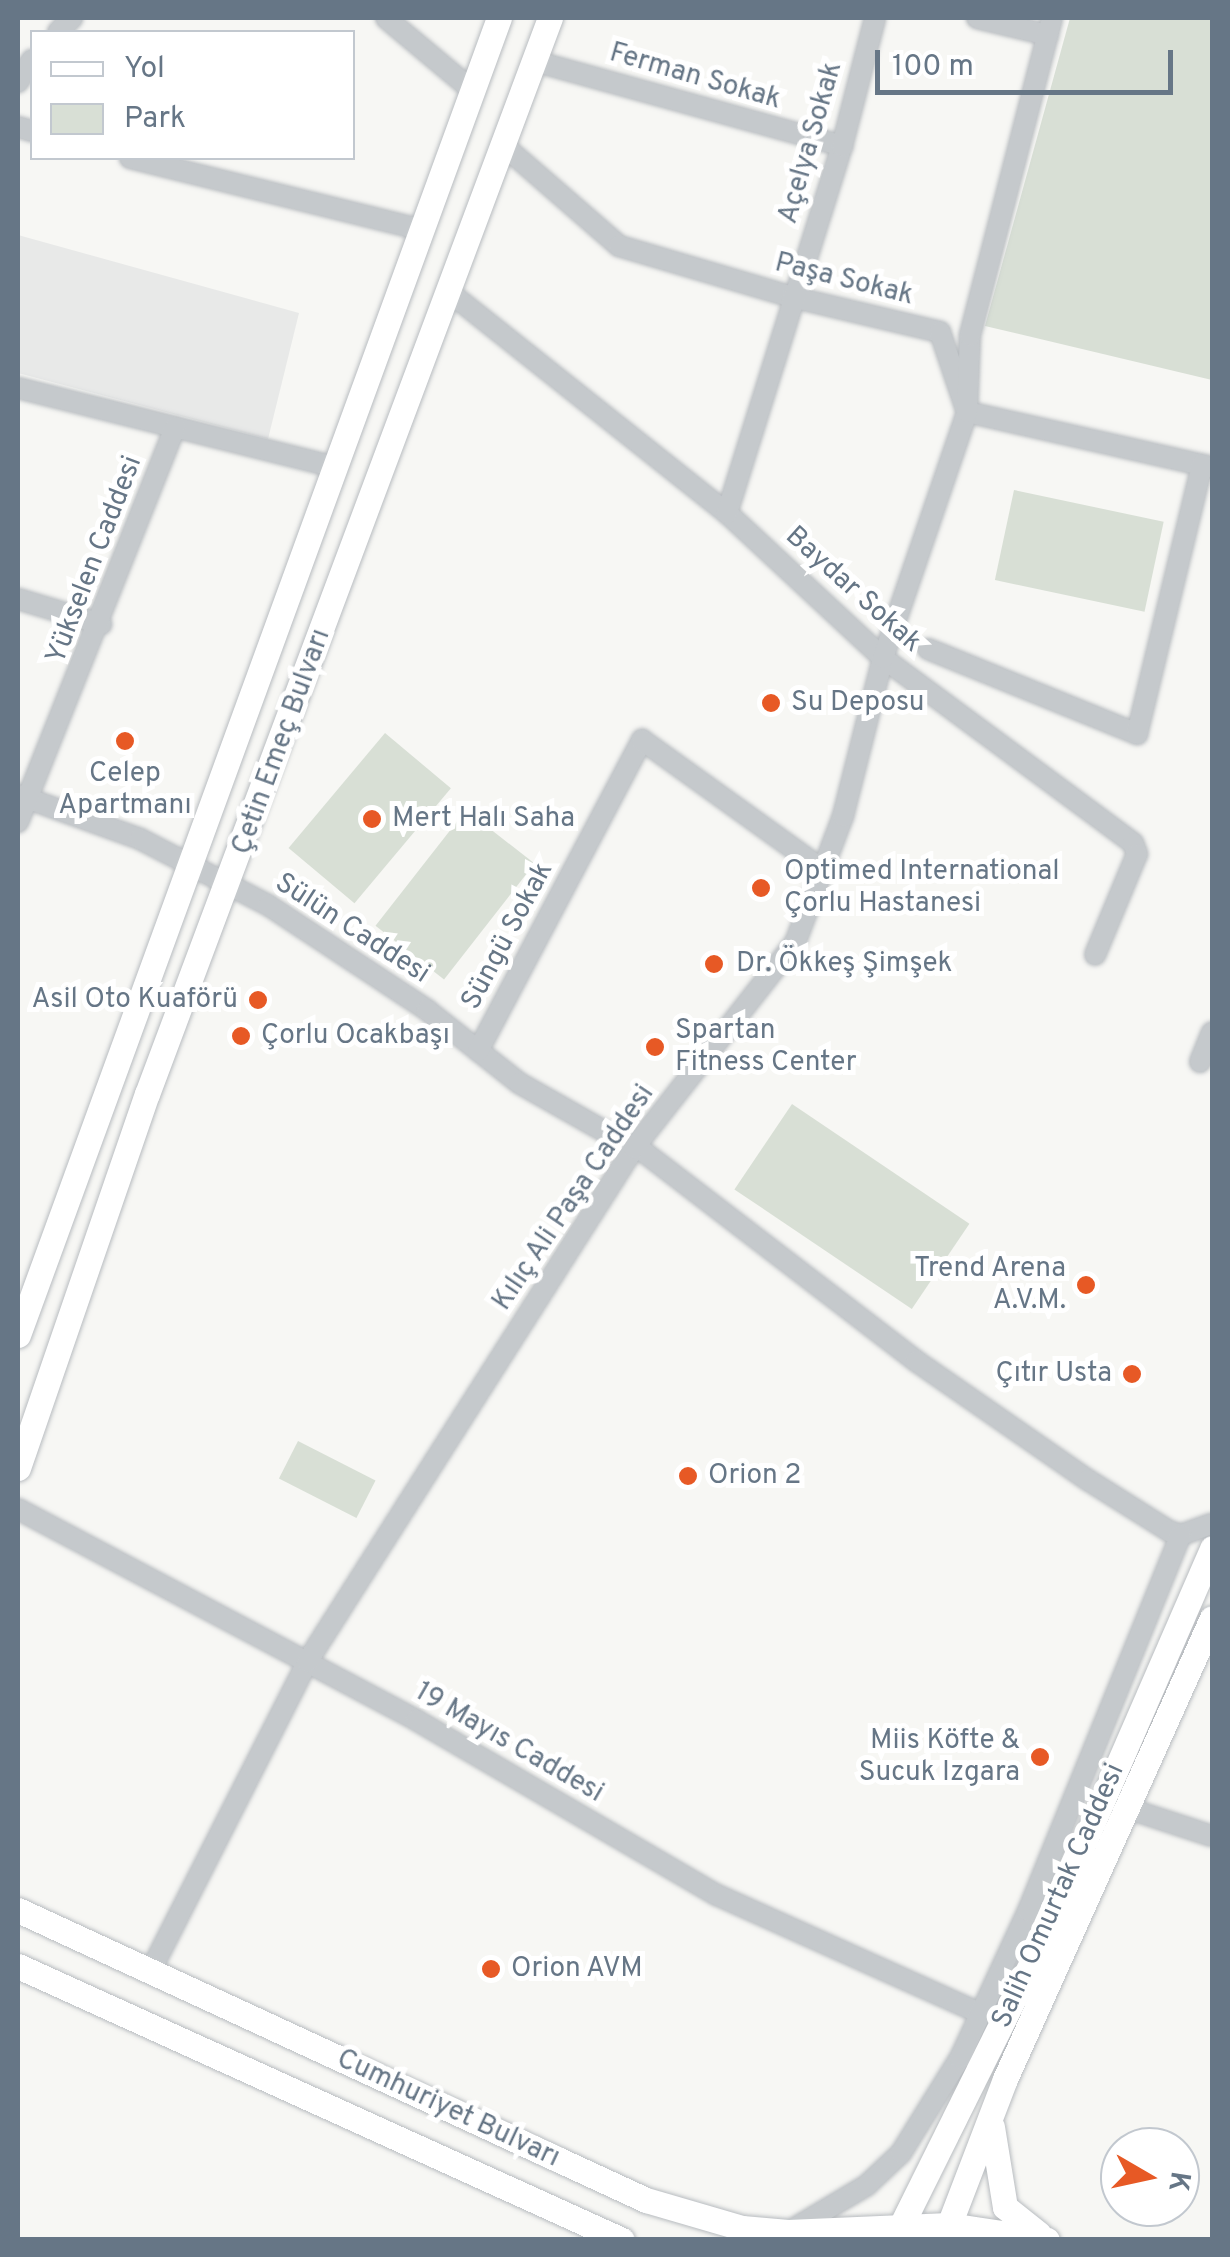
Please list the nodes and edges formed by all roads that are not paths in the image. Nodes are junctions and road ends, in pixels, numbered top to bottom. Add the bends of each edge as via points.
1 (386, 18) edge
2 (499, 18) edge
3 (550, 18) edge
4 (875, 18) edge
5 (977, 18) edge
6 (1050, 26) edge
7 (534, 60) junction
8 (473, 91) junction
9 (503, 144) junction
10 (842, 146) junction
11 (138, 160) edge
12 (423, 230) junction
13 (448, 292) junction
14 (792, 297) junction
15 (18, 388) edge
16 (967, 412) junction
17 (175, 427) junction
18 (1207, 466) edge
19 (336, 467) junction
20 (727, 513) junction
21 (18, 599) edge
22 (101, 624) junction
23 (928, 649) dead end
24 (883, 658) junction
25 (23, 797) edge
26 (18, 822) edge
27 (190, 864) junction
28 (823, 870) junction
29 (230, 884) junction
30 (1094, 955) dead end
31 (1212, 1032) edge
32 (478, 1051) junction
33 (1200, 1062) dead end
34 (635, 1147) junction
35 (18, 1335) edge
36 (18, 1468) edge
37 (18, 1510) edge
38 (1212, 1524) edge
39 (1181, 1535) junction
40 (1212, 1548) edge
41 (1212, 1618) edge
42 (307, 1662) junction
43 (1127, 1808) junction
44 (1212, 1836) edge
45 (18, 1910) edge
46 (18, 1966) edge
47 (152, 1970) junction
48 (979, 2012) junction
49 (992, 2120) junction
50 (585, 2230) edge
51 (788, 2232) junction
52 (946, 2232) edge
53 (896, 2235) edge
54 (619, 2240) edge
55 (1047, 2240) edge

1 - 8 street
2 - 8 main road, Çetin Emeç Bulvarı
3 - 7 main road, Çetin Emeç Bulvarı
4 - 10 street, Açelya Sokak
5 - 6 street
6 - 16 street, Kılıç Ali Paşa Caddesi via 970,335
7 - 9 main road, Çetin Emeç Bulvarı
7 - 10 street, Ferman Sokak
8 - 12 main road, Çetin Emeç Bulvarı
9 - 13 main road, Çetin Emeç Bulvarı
9 - 14 street, Paşa Sokak via 619,246
10 - 14 street, Açelya Sokak
11 - 12 street
12 - 19 main road, Çetin Emeç Bulvarı
13 - 20 street, Baydar Sokak
13 - 29 main road, Çetin Emeç Bulvarı
14 - 16 street, Paşa Sokak via 940,332
14 - 20 street, Açelya Sokak
15 - 17 street
16 - 18 street
16 - 24 street, Kılıç Ali Paşa Caddesi
17 - 19 street
17 - 22 street, Yükselen Caddesi
18 - 23 street via 1137,734
19 - 27 main road, Çetin Emeç Bulvarı
20 - 24 street, Baydar Sokak
21 - 22 street
22 - 25 street, Yükselen Caddesi
24 - 28 street, Kılıç Ali Paşa Caddesi via 844,816
24 - 30 street, Baydar Sokak via 1134,843 1137,854
25 - 26 street, Yükselen Caddesi
25 - 27 street, Sülün Caddesi
27 - 29 street, Sülün Caddesi
27 - 35 main road, Çetin Emeç Bulvarı
28 - 32 street, Süngü Sokak via 642,740
28 - 34 street, Kılıç Ali Paşa Caddesi via 795,943
29 - 32 street, Sülün Caddesi
29 - 36 main road, Çetin Emeç Bulvarı via 148,1094
31 - 33 street
32 - 34 street, Sülün Caddesi via 518,1083
34 - 39 street, Sülün Caddesi via 916,1361
34 - 42 street, Kılıç Ali Paşa Caddesi
37 - 42 street, 19 Mayıs Caddesi
38 - 39 street
39 - 48 street via 1028,1911
40 - 53 main road, Salih Omurtak Caddesi via 1034,1958
41 - 43 main road, Salih Omurtak Caddesi
42 - 47 street, Kılıç Ali Paşa Caddesi
42 - 48 street, 19 Mayıs Caddesi via 717,1895
43 - 44 street
43 - 49 main road, Salih Omurtak Caddesi
45 - 47 main road, Cumhuriyet Bulvarı
46 - 50 main road, Cumhuriyet Bulvarı
47 - 51 main road, Cumhuriyet Bulvarı via 646,2200 742,2228
48 - 51 street via 960,2058 900,2152 867,2185
49 - 52 main road, Salih Omurtak Caddesi
49 - 55 main road via 995,2176 1005,2207
50 - 54 main road, Cumhuriyet Bulvarı
51 - 53 main road, Cumhuriyet Bulvarı
52 - 53 main road, Cumhuriyet Bulvarı
52 - 55 main road, Cumhuriyet Bulvarı

